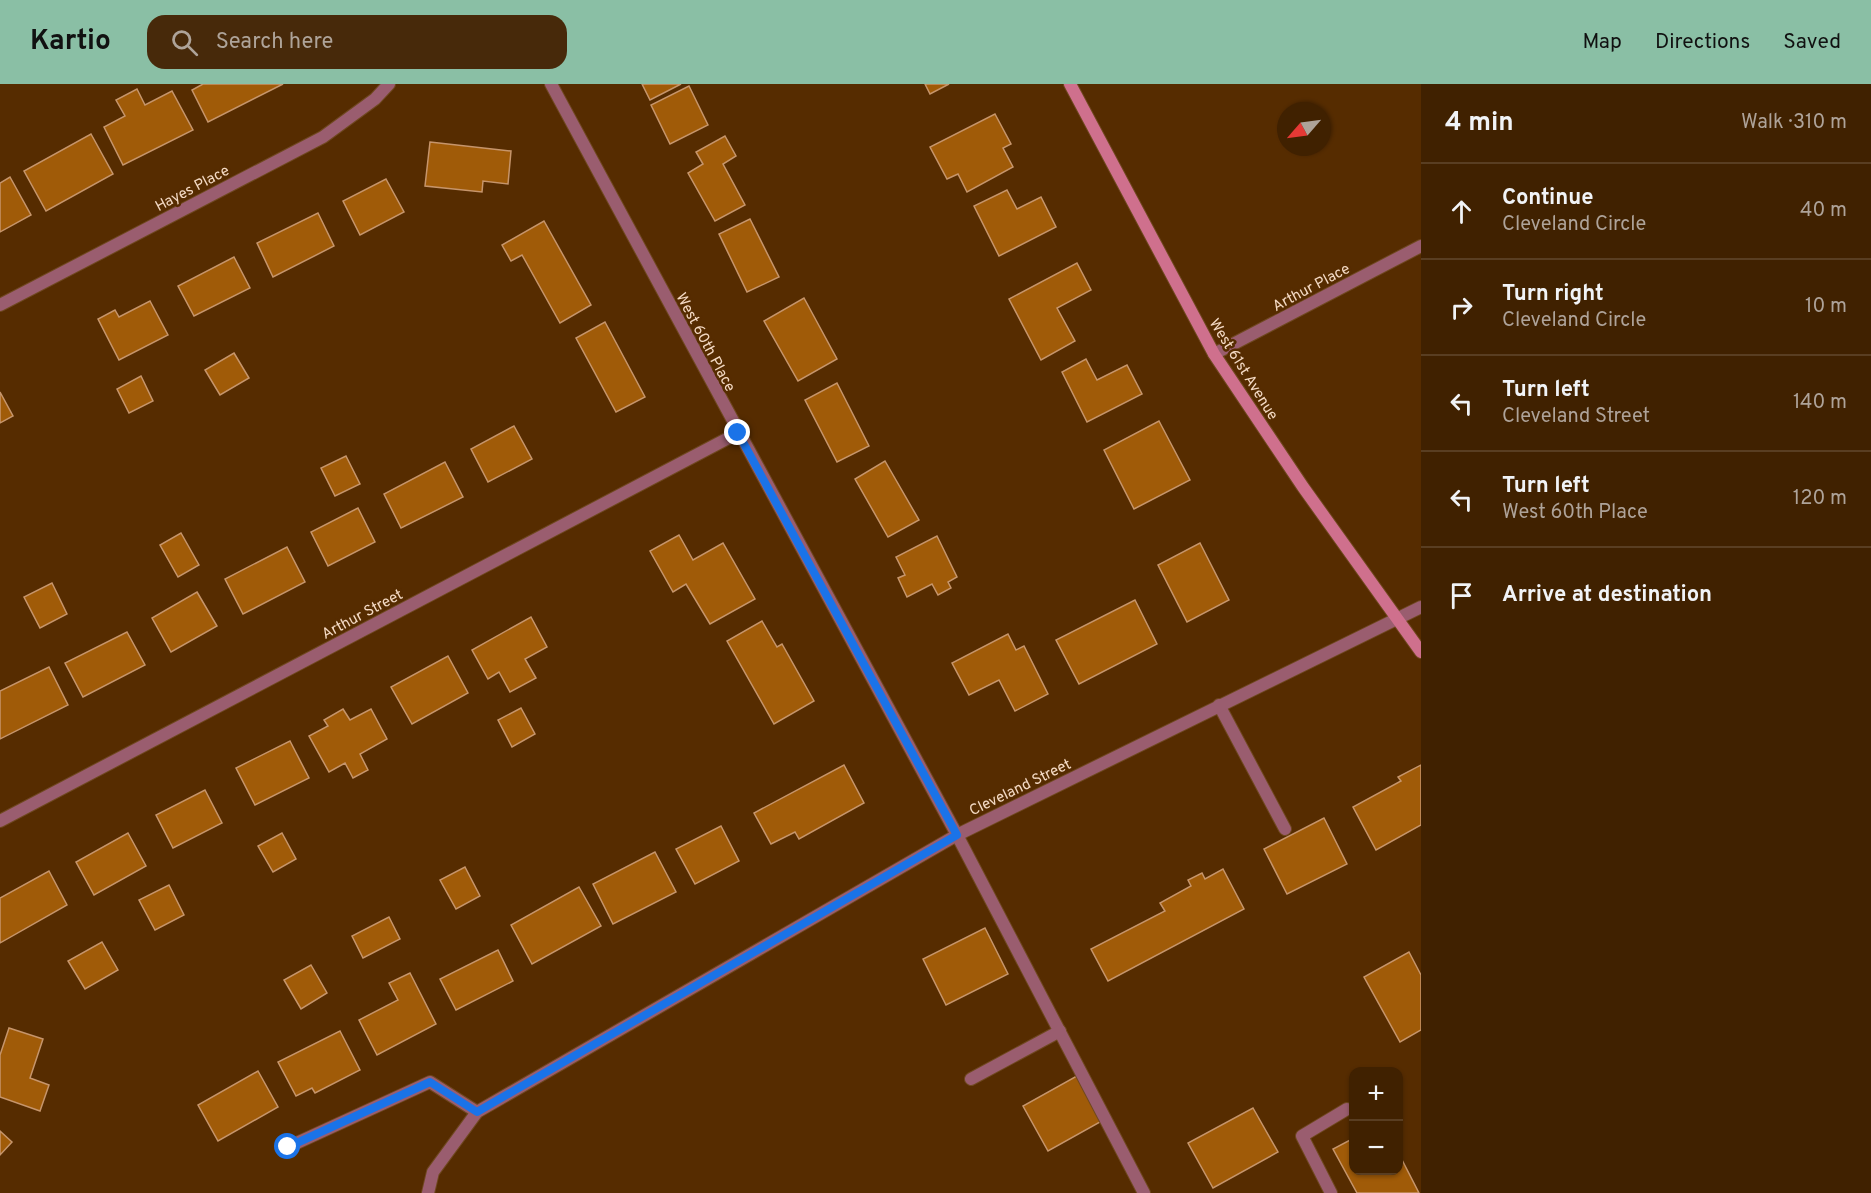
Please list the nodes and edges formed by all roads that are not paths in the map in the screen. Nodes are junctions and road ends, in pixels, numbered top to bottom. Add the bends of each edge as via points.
1 (389, 84) edge
2 (551, 84) edge
3 (1070, 84) edge
4 (1421, 246) edge
5 (0, 305) edge
6 (1214, 354) junction
7 (738, 433) junction
8 (1421, 607) edge
9 (1398, 616) junction
10 (1421, 652) edge
11 (1219, 705) junction
12 (0, 821) edge
13 (1285, 829) dead end
14 (957, 835) junction
15 (1060, 1031) junction
16 (971, 1079) dead end
17 (1347, 1109) dead end
18 (477, 1112) junction
19 (288, 1147) dead end
20 (428, 1193) edge
21 (1144, 1193) edge
22 (1331, 1193) edge

1 - 5 street, Hayes Place via 375,99 323,136
2 - 7 street, West 60th Place
3 - 6 main road, West 61st Avenue
4 - 6 street, Arthur Place
6 - 9 main road, West 61st Avenue via 1303,487
7 - 12 street, Arthur Street
7 - 14 street, West 60th Place
8 - 9 street, Cleveland Street
9 - 10 main road, West 61st Avenue
9 - 11 street, Cleveland Street
11 - 13 street
11 - 14 street, Cleveland Street
14 - 15 street, West 60th Place
14 - 18 street, Cleveland Street
15 - 16 street
15 - 21 street, West 60th Place
17 - 22 street via 1302,1136
18 - 19 street via 430,1082
18 - 20 street, Cleveland Street via 432,1172

